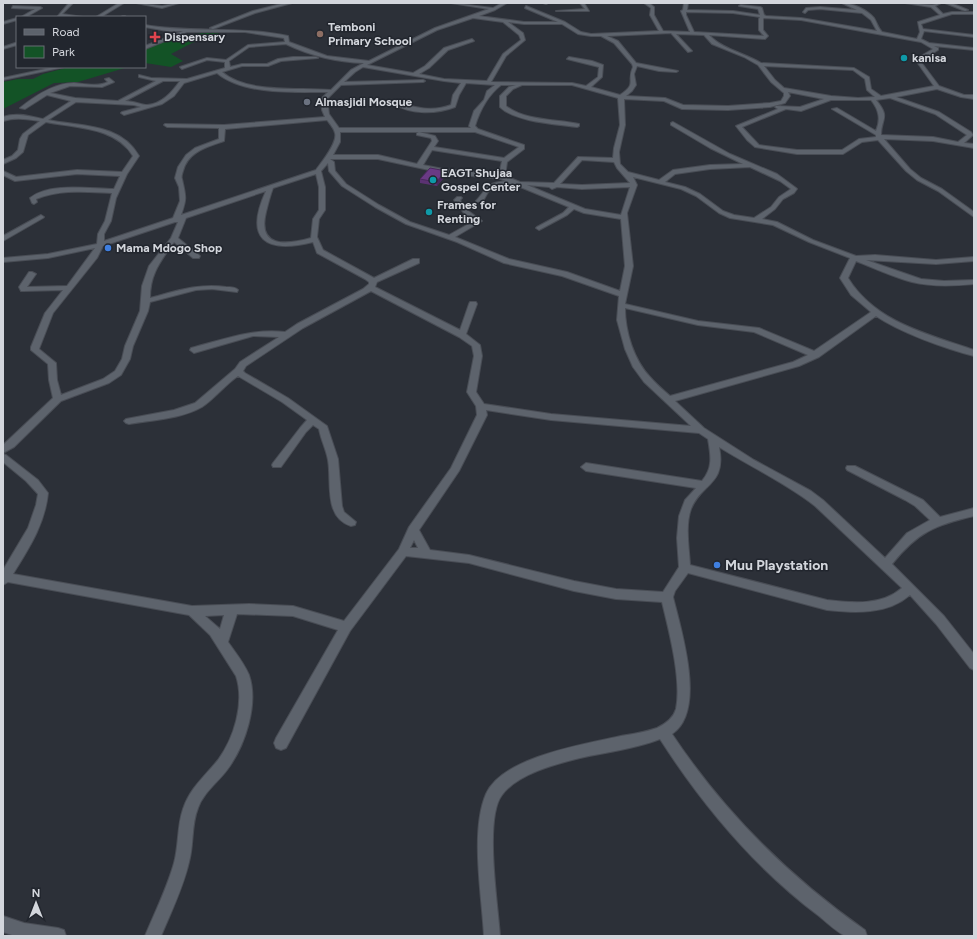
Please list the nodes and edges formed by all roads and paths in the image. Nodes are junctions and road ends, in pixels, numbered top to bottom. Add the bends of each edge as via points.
1 (43, 3) edge
2 (71, 3) edge
3 (122, 3) edge
4 (138, 3) edge
5 (177, 3) edge
6 (290, 3) edge
7 (453, 3) edge
8 (582, 3) edge
9 (646, 3) edge
10 (686, 3) edge
11 (844, 3) edge
12 (907, 3) edge
13 (939, 3) edge
14 (947, 3) edge
15 (503, 5) edge
16 (741, 6) dead end
17 (933, 6) junction
18 (13, 7) dead end
19 (526, 7) dead end
20 (40, 8) junction
21 (494, 9) junction
22 (683, 11) junction
23 (805, 12) dead end
24 (864, 12) junction
25 (974, 13) edge
26 (942, 15) junction
27 (25, 16) edge
28 (70, 16) edge
29 (100, 16) edge
30 (763, 16) junction
31 (472, 17) junction
32 (552, 17) junction
33 (16, 19) edge
34 (504, 22) junction
35 (3, 23) edge
36 (564, 23) junction
37 (146, 26) edge
38 (164, 29) junction
39 (189, 30) junction
40 (207, 30) junction
41 (922, 30) junction
42 (151, 32) dead end
43 (672, 32) junction
44 (692, 32) junction
45 (662, 33) junction
46 (880, 33) junction
47 (706, 34) junction
48 (602, 35) junction
49 (974, 36) edge
50 (472, 40) dead end
51 (922, 41) junction
52 (287, 43) junction
53 (3, 44) edge
54 (16, 44) edge
55 (16, 44) edge
56 (929, 44) junction
57 (3, 48) edge
58 (146, 48) edge
59 (974, 49) edge
60 (690, 51) dead end
61 (330, 58) junction
62 (569, 58) dead end
63 (228, 61) junction
64 (370, 62) junction
65 (634, 64) junction
66 (760, 64) junction
67 (363, 66) junction
68 (57, 68) edge
69 (182, 68) dead end
70 (227, 69) junction
71 (676, 71) dead end
72 (219, 72) junction
73 (414, 75) junction
74 (141, 76) dead end
75 (3, 79) edge
76 (107, 79) dead end
77 (161, 80) junction
78 (186, 80) junction
79 (444, 80) junction
80 (465, 81) junction
81 (488, 83) junction
82 (500, 83) junction
83 (339, 84) junction
84 (524, 84) junction
85 (588, 87) junction
86 (937, 87) junction
87 (782, 89) junction
88 (330, 91) junction
89 (45, 93) junction
90 (887, 96) junction
91 (879, 97) junction
92 (621, 98) junction
93 (830, 98) junction
94 (872, 98) junction
95 (972, 98) edge
96 (75, 100) junction
97 (119, 102) junction
98 (397, 104) dead end
99 (770, 105) junction
100 (146, 107) junction
101 (23, 108) dead end
102 (784, 108) junction
103 (835, 109) dead end
104 (124, 112) dead end
105 (3, 118) edge
106 (328, 118) junction
107 (45, 120) junction
108 (167, 124) dead end
109 (673, 124) dead end
110 (577, 125) dead end
111 (222, 127) junction
112 (336, 130) junction
113 (403, 130) junction
114 (476, 130) junction
115 (879, 136) junction
116 (960, 143) junction
117 (974, 146) edge
118 (431, 148) junction
119 (327, 158) junction
120 (505, 160) junction
121 (616, 160) junction
122 (3, 162) edge
123 (419, 166) junction
124 (751, 166) junction
125 (318, 171) junction
126 (3, 173) edge
127 (124, 174) junction
128 (628, 174) junction
129 (502, 177) junction
130 (516, 182) junction
131 (661, 182) junction
132 (634, 185) junction
133 (555, 186) junction
134 (270, 187) junction
135 (116, 191) junction
136 (539, 193) junction
137 (459, 198) dead end
138 (479, 201) dead end
139 (34, 202) dead end
140 (573, 207) junction
141 (974, 215) edge
142 (41, 217) dead end
143 (624, 217) junction
144 (179, 219) junction
145 (756, 220) junction
146 (539, 228) dead end
147 (174, 238) junction
148 (449, 238) junction
149 (3, 240) edge
150 (315, 240) junction
151 (100, 245) junction
152 (196, 256) dead end
153 (854, 258) junction
154 (974, 259) edge
155 (3, 260) edge
156 (416, 260) dead end
157 (32, 274) dead end
158 (974, 282) edge
159 (372, 284) junction
160 (68, 288) junction
161 (234, 290) dead end
162 (624, 295) junction
163 (146, 301) junction
164 (473, 304) dead end
165 (621, 305) junction
166 (875, 313) junction
167 (286, 335) junction
168 (462, 335) junction
169 (194, 350) dead end
170 (974, 353) edge
171 (816, 355) junction
172 (238, 370) junction
173 (58, 399) junction
174 (668, 400) junction
175 (481, 406) junction
176 (313, 420) junction
177 (129, 421) dead end
178 (701, 430) junction
179 (713, 438) junction
180 (3, 450) edge
181 (3, 457) edge
182 (277, 465) dead end
183 (586, 467) dead end
184 (851, 468) dead end
185 (703, 486) junction
186 (974, 512) edge
187 (351, 522) dead end
188 (938, 522) junction
189 (412, 530) junction
190 (403, 551) junction
191 (427, 554) junction
192 (886, 564) junction
193 (685, 568) junction
194 (4, 578) edge
195 (910, 588) junction
196 (667, 597) junction
197 (232, 610) junction
198 (192, 611) junction
199 (346, 627) junction
200 (222, 641) junction
201 (974, 664) edge
202 (663, 732) junction
203 (281, 743) dead end
204 (3, 924) edge
205 (58, 936) edge
206 (153, 936) edge
207 (492, 936) edge
208 (859, 936) edge

1 - 20 street
2 - 28 street via 59,15
3 - 29 street
4 - 5 street via 162,7
6 - 40 street via 254,12
7 - 21 street
8 - 32 street via 588,10 559,9
9 - 45 street via 652,8 652,15
10 - 22 street
11 - 24 street
12 - 17 street
13 - 17 street
14 - 25 street
15 - 21 street
16 - 30 street via 760,8
17 - 26 street
18 - 20 street
19 - 32 street
20 - 27 street
21 - 31 street
22 - 30 street via 733,12
22 - 44 street
23 - 24 street via 807,9 820,8
24 - 46 street via 873,20
25 - 26 street via 955,12
26 - 41 street via 920,22
30 - 46 street via 801,19
30 - 47 street via 761,30 766,36 764,38
31 - 34 street
31 - 64 street via 436,29
32 - 36 street
33 - 35 street
34 - 36 street
34 - 81 street via 521,34 523,40 510,50
36 - 48 street via 580,33
37 - 38 street
38 - 39 street
38 - 42 street
39 - 40 street
39 - 58 street
40 - 52 street via 245,31 281,36 286,37
41 - 49 street
41 - 51 street via 919,39
43 - 44 street
43 - 45 street
43 - 60 street
44 - 47 street
45 - 48 street
46 - 51 street
47 - 66 street via 714,43
48 - 65 street via 616,42
50 - 73 street via 446,50
51 - 56 street
52 - 61 street
52 - 63 street via 248,46
53 - 54 street
55 - 57 street
56 - 59 street
56 - 86 street via 936,49 919,62
61 - 64 street
61 - 70 street via 289,58 268,65 248,64
62 - 85 street via 594,62 600,66 600,77
63 - 69 street via 207,59
63 - 70 street
64 - 67 street
65 - 71 street
65 - 92 street via 632,74 635,84
66 - 87 street
66 - 91 street via 854,70 867,78 869,90
67 - 73 street
67 - 83 street
68 - 75 street
70 - 72 street
72 - 78 street
72 - 88 street via 226,79 254,87
73 - 79 street
74 - 77 street
76 - 89 street via 112,82 102,85 65,86
77 - 78 street
77 - 97 street
78 - 100 street via 164,101
79 - 80 street
79 - 83 street
80 - 81 street
80 - 98 street via 456,95 453,106 449,108 420,109
81 - 82 street
82 - 84 street
82 - 114 street via 489,92 477,111 472,126
83 - 88 street
84 - 85 street via 572,84
84 - 110 street via 511,88 504,96 503,107 506,111 521,116
85 - 92 street
86 - 90 street
86 - 95 street
87 - 93 street
87 - 99 street via 787,96 783,102
88 - 106 street via 324,99 324,110
89 - 96 street
89 - 101 street
90 - 91 street
90 - 116 street via 937,113 969,133 970,135
91 - 94 street
92 - 99 street via 665,100 682,107 697,108
92 - 121 street via 623,128 616,148
93 - 94 street
93 - 102 street via 800,109
94 - 115 street via 881,110
96 - 97 street
96 - 107 street
97 - 100 street
99 - 102 street
100 - 104 street
102 - 115 street via 739,126 748,139 757,146 819,154 843,152 861,140
103 - 115 street
105 - 107 street via 15,116
106 - 111 street
106 - 112 street
107 - 122 street via 25,134 21,140 21,151
107 - 127 street via 98,129 122,138 136,156
108 - 111 street
109 - 124 street
111 - 144 street via 222,140 195,150 179,171 183,200
112 - 113 street
112 - 119 street via 338,144
113 - 114 street
113 - 118 street via 433,137 435,141
114 - 120 street via 521,145 522,148
115 - 116 street
115 - 141 street via 908,170
116 - 117 street
118 - 120 street
118 - 123 street
119 - 123 street via 378,157
119 - 125 street
119 - 148 street via 331,162 332,171 354,192 408,223
120 - 129 street
121 - 128 street via 619,167
121 - 133 street via 580,158
123 - 129 street via 460,174
124 - 131 street via 710,167 673,172
124 - 145 street via 788,182 794,188
125 - 134 street
125 - 150 street via 322,187 322,210 316,219
126 - 127 street via 15,179 77,172
127 - 135 street
128 - 131 street
128 - 132 street
129 - 130 street
130 - 133 street
130 - 136 street
130 - 138 street via 490,188
131 - 145 street via 698,195 732,217
132 - 133 street via 598,188
132 - 143 street via 626,203
133 - 136 street
134 - 144 street
134 - 150 street via 259,222 262,236 266,240 283,245
135 - 139 street via 60,190 36,196 33,198
135 - 151 street via 108,221 101,234
136 - 140 street
137 - 148 street via 457,200 465,212 479,221
140 - 143 street
140 - 146 street
142 - 149 street
143 - 162 street via 629,266
144 - 147 street
144 - 151 street
145 - 153 street via 780,225 811,242
147 - 152 street
147 - 163 street via 153,266 146,286
148 - 162 street via 506,261 564,274
150 - 159 street via 320,251 368,277
151 - 155 street via 48,256
151 - 160 street
153 - 154 street via 875,257 936,262
153 - 158 street via 929,284
153 - 166 street via 844,278 855,295
156 - 159 street
157 - 160 street via 23,286 24,289
159 - 167 street
159 - 168 street
160 - 173 street via 49,313 35,347 37,353 44,355 52,363
161 - 163 street via 196,288
162 - 165 street
163 - 173 street via 126,359 118,374
164 - 168 street
165 - 171 street via 698,323 756,330
165 - 174 street via 621,320 637,367
166 - 170 street via 896,324
166 - 171 street
167 - 169 street via 252,334
167 - 172 street
168 - 175 street via 471,340 478,350 471,392
171 - 174 street via 790,366
172 - 176 street
172 - 177 street via 197,405 181,411
173 - 180 street
174 - 178 street
175 - 178 street via 551,417
175 - 189 street via 482,415 461,459
176 - 182 street
176 - 187 street via 324,428 333,459 337,506 340,514
178 - 179 street
179 - 185 street via 715,468
179 - 192 street via 807,494
181 - 194 street via 32,480 43,493 42,505 30,536
183 - 185 street
184 - 188 street via 909,496
185 - 193 street via 691,497 684,517
186 - 188 street
188 - 192 street via 911,536
189 - 190 street
189 - 191 street
190 - 191 street
190 - 199 street
191 - 196 street via 469,559 616,594
192 - 195 street
193 - 195 street via 827,605 849,608 866,608 888,602 903,595
193 - 196 street via 670,588
194 - 198 street
195 - 201 street via 940,620
196 - 202 street via 680,650 684,703 678,720
197 - 198 street
197 - 199 street via 293,611
197 - 200 street
198 - 200 street
199 - 203 street
200 - 206 street via 245,681 240,730 224,763 193,803 186,825 177,881
202 - 207 street via 533,766 498,788 492,796 488,811 487,847
202 - 208 street via 684,766 708,797 753,846 818,906
204 - 205 street via 24,931

